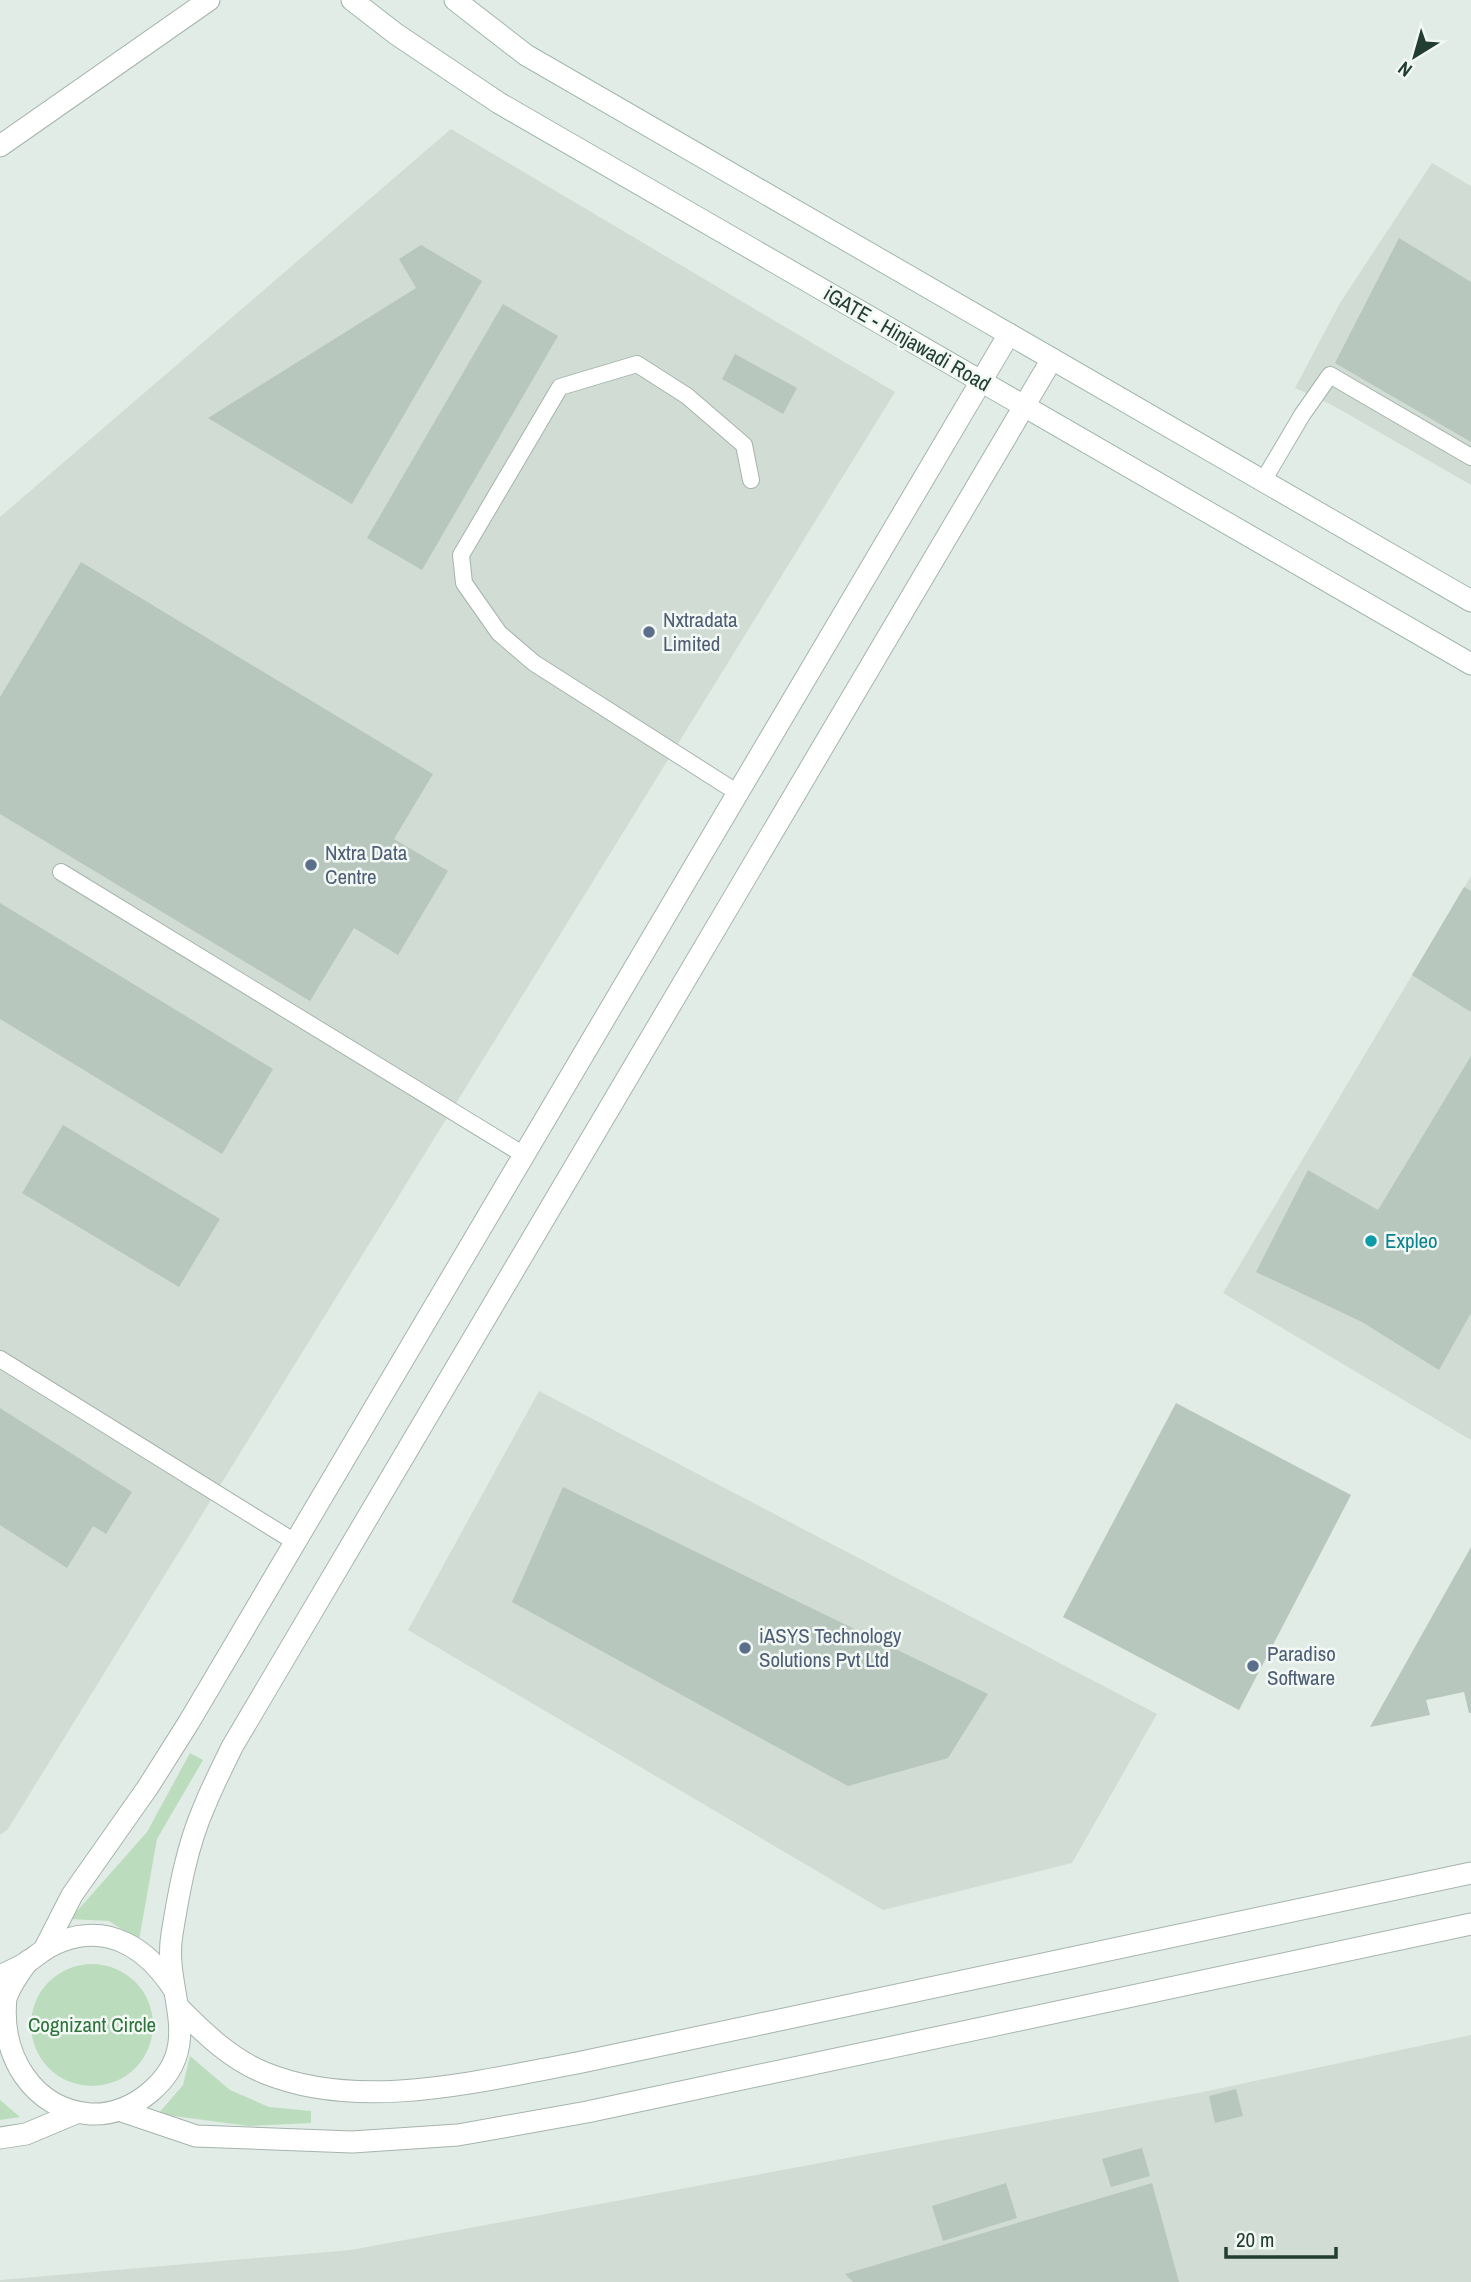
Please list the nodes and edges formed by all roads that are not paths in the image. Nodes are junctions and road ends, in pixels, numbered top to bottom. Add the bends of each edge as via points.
1 (209, 0) edge
2 (352, 0) edge
3 (455, 0) edge
4 (0, 146) edge
5 (1009, 334) junction
6 (1052, 359) junction
7 (981, 381) junction
8 (1024, 406) junction
9 (1471, 457) edge
10 (751, 480) dead end
11 (1263, 481) junction
12 (1471, 601) edge
13 (1471, 664) edge
14 (737, 793) junction
15 (61, 872) dead end
16 (524, 1155) junction
17 (0, 1359) edge
18 (295, 1542) junction
19 (1471, 1873) edge
20 (1471, 1924) edge
21 (45, 1948) junction
22 (28, 1961) junction
23 (0, 1976) edge
24 (173, 1988) junction
25 (180, 2009) junction
26 (119, 2110) junction
27 (76, 2113) junction
28 (0, 2138) edge

1 - 4 street
2 - 7 street, iGATE - Hinjawadi Road via 499,103
3 - 5 street via 526,55
5 - 6 street
5 - 7 street
6 - 8 street
6 - 11 street
7 - 8 street, iGATE - Hinjawadi Road
7 - 14 street
8 - 13 street, iGATE - Hinjawadi Road
8 - 24 street via 232,1747 204,1807 184,1871 171,1938
9 - 11 lane via 1330,375
10 - 14 lane via 744,445 687,397 637,364 560,387 461,555 464,583 499,633 534,663
11 - 12 street
14 - 16 street
15 - 16 lane
16 - 18 street
17 - 18 lane
18 - 21 street via 155,1776 72,1895
19 - 25 street via 577,2063 452,2085 350,2093 300,2085 230,2054
20 - 26 street via 587,2112 458,2135 352,2142 196,2136
21 - 22 street
21 - 24 street via 86,1936 128,1943 147,1955
22 - 23 street
22 - 27 street via 6,1998 2,2020 10,2062 37,2095
24 - 25 street
25 - 26 street via 181,2031 169,2071 139,2101
26 - 27 street
27 - 28 street via 26,2134

